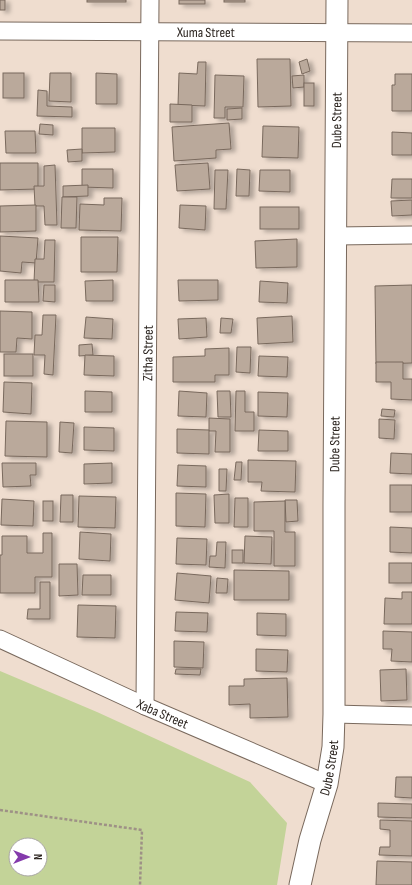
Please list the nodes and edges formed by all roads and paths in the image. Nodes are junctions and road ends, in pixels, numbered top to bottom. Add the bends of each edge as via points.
1 (150, 0) edge
2 (337, 0) edge
3 (0, 31) edge
4 (150, 31) junction
5 (337, 33) junction
6 (412, 33) edge
7 (412, 235) edge
8 (335, 236) junction
9 (0, 639) edge
10 (145, 706) junction
11 (334, 714) junction
12 (412, 716) edge
13 (327, 784) junction
14 (0, 810) edge
15 (140, 885) edge
16 (300, 885) edge

1 - 4 street, Zitha Street
2 - 5 street, Dube Street
3 - 4 street, Xuma Street
4 - 5 street, Xuma Street
4 - 10 street, Zitha Street
5 - 6 street, Xuma Street
5 - 8 street, Dube Street
7 - 8 street
8 - 11 street, Dube Street
9 - 10 street, Xaba Street
10 - 13 street, Xaba Street
11 - 12 street
11 - 13 street, Dube Street via 333,747
13 - 16 street, Dube Street
14 - 15 path via 142,830

